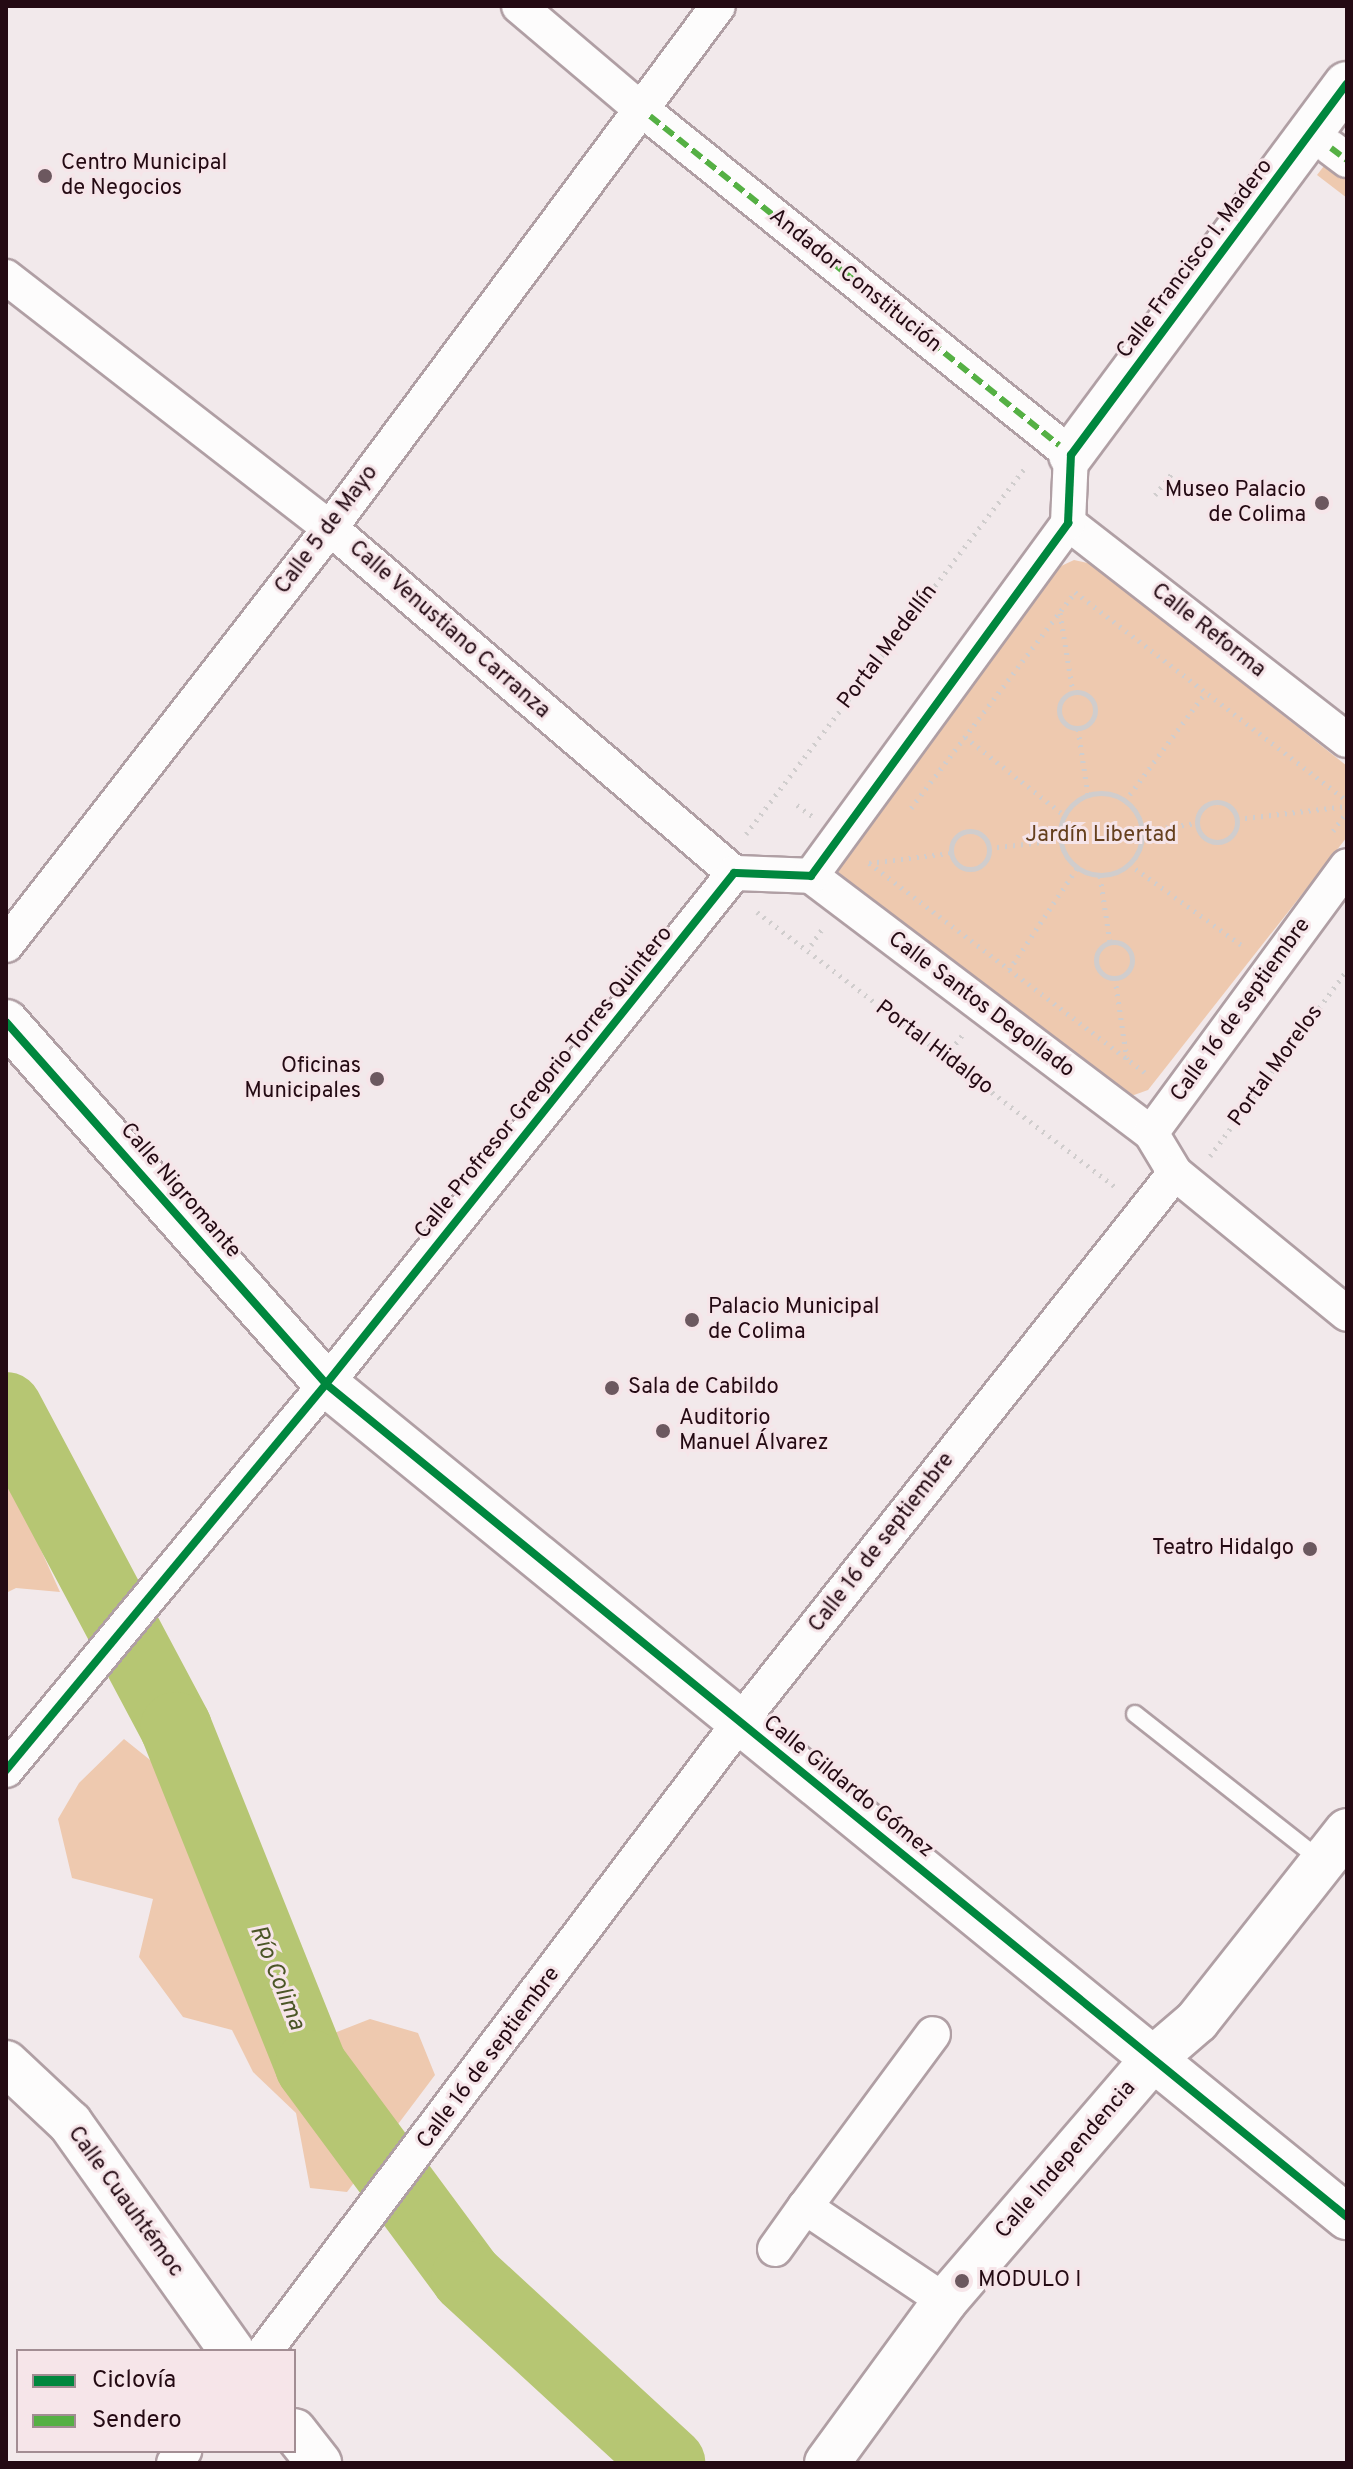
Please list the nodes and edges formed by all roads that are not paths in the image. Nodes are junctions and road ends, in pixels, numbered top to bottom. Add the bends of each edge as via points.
1 (519, 6) edge
2 (718, 6) edge
3 (1347, 84) edge
4 (644, 112) junction
5 (6, 277) edge
6 (1054, 453) junction
7 (1068, 523) junction
8 (330, 528) junction
9 (1347, 740) edge
10 (1347, 866) edge
11 (734, 873) junction
12 (811, 876) junction
13 (6, 945) edge
14 (6, 1022) edge
15 (1151, 1133) junction
16 (1190, 1168) junction
17 (1347, 1314) edge
18 (326, 1384) junction
19 (1135, 1714) dead end
20 (740, 1722) junction
21 (9, 1767) edge
22 (1335, 1847) edge
23 (933, 2034) dead end
24 (1154, 2058) junction
25 (6, 2063) edge
26 (805, 2207) junction
27 (1347, 2217) edge
28 (775, 2249) dead end
29 (945, 2301) junction
30 (231, 2349) edge
31 (267, 2349) edge
32 (296, 2434) edge
33 (833, 2455) edge
34 (319, 2463) edge

1 - 4 street, Andador Constitución
2 - 4 street
3 - 6 street, Calle Francisco I. Madero
4 - 6 street, Andador Constitución
4 - 8 street, Calle 5 de Mayo
5 - 8 street, Calle Venustiano Carranza
6 - 7 street
7 - 9 street, Calle Reforma
7 - 12 street
8 - 11 street, Calle Venustiano Carranza
8 - 13 street, Calle 5 de Mayo
10 - 15 street, Calle 16 de septiembre
11 - 12 street
11 - 18 street, Calle Profresor Gregorio Torres Quintero
12 - 15 street, Calle Santos Degollado
14 - 18 street, Calle Nigromante
15 - 16 street
16 - 17 street
16 - 20 street, Calle 16 de septiembre
18 - 20 street, Calle Gildardo Gómez
18 - 21 street, Calle Profresor Gregorio Torres Quintero
19 - 22 lane
20 - 24 street, Calle Gildardo Gómez
20 - 31 street, Calle 16 de septiembre
22 - 24 street, Calle Independencia via 1197,2021
23 - 26 street
24 - 27 street, Calle Gildardo Gómez
24 - 29 street, Calle Independencia
25 - 30 street, Calle Cuauhtémoc via 70,2123
26 - 28 street
26 - 29 street
29 - 33 street, Calle Independencia
32 - 34 street

